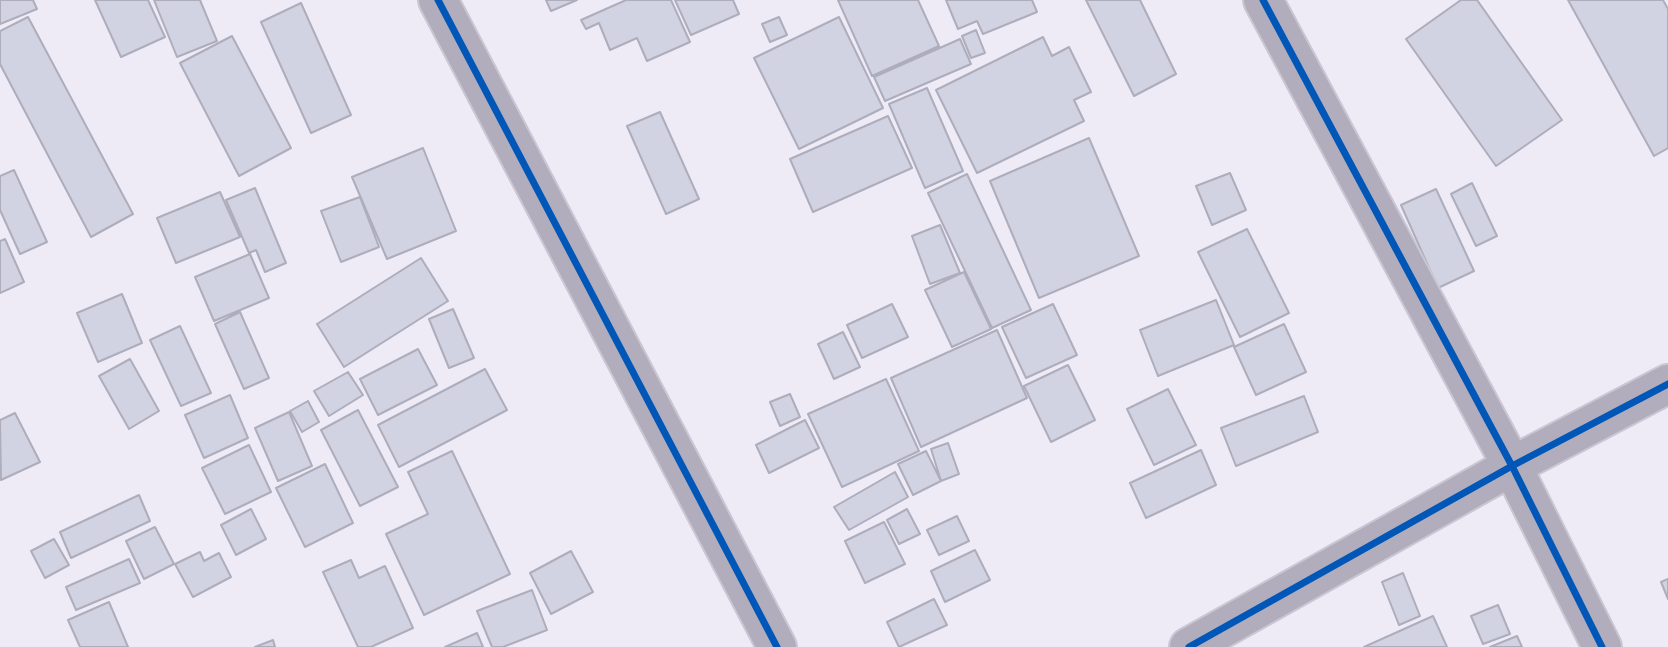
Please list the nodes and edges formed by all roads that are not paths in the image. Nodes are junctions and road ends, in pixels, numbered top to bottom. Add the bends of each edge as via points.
1 (438, 0) edge
2 (1263, 0) edge
3 (1668, 384) edge
4 (1512, 466) junction
5 (777, 647) edge
6 (1189, 647) edge
7 (1602, 647) edge

1 - 5 street
2 - 4 street
3 - 4 street
4 - 6 street
4 - 7 street

